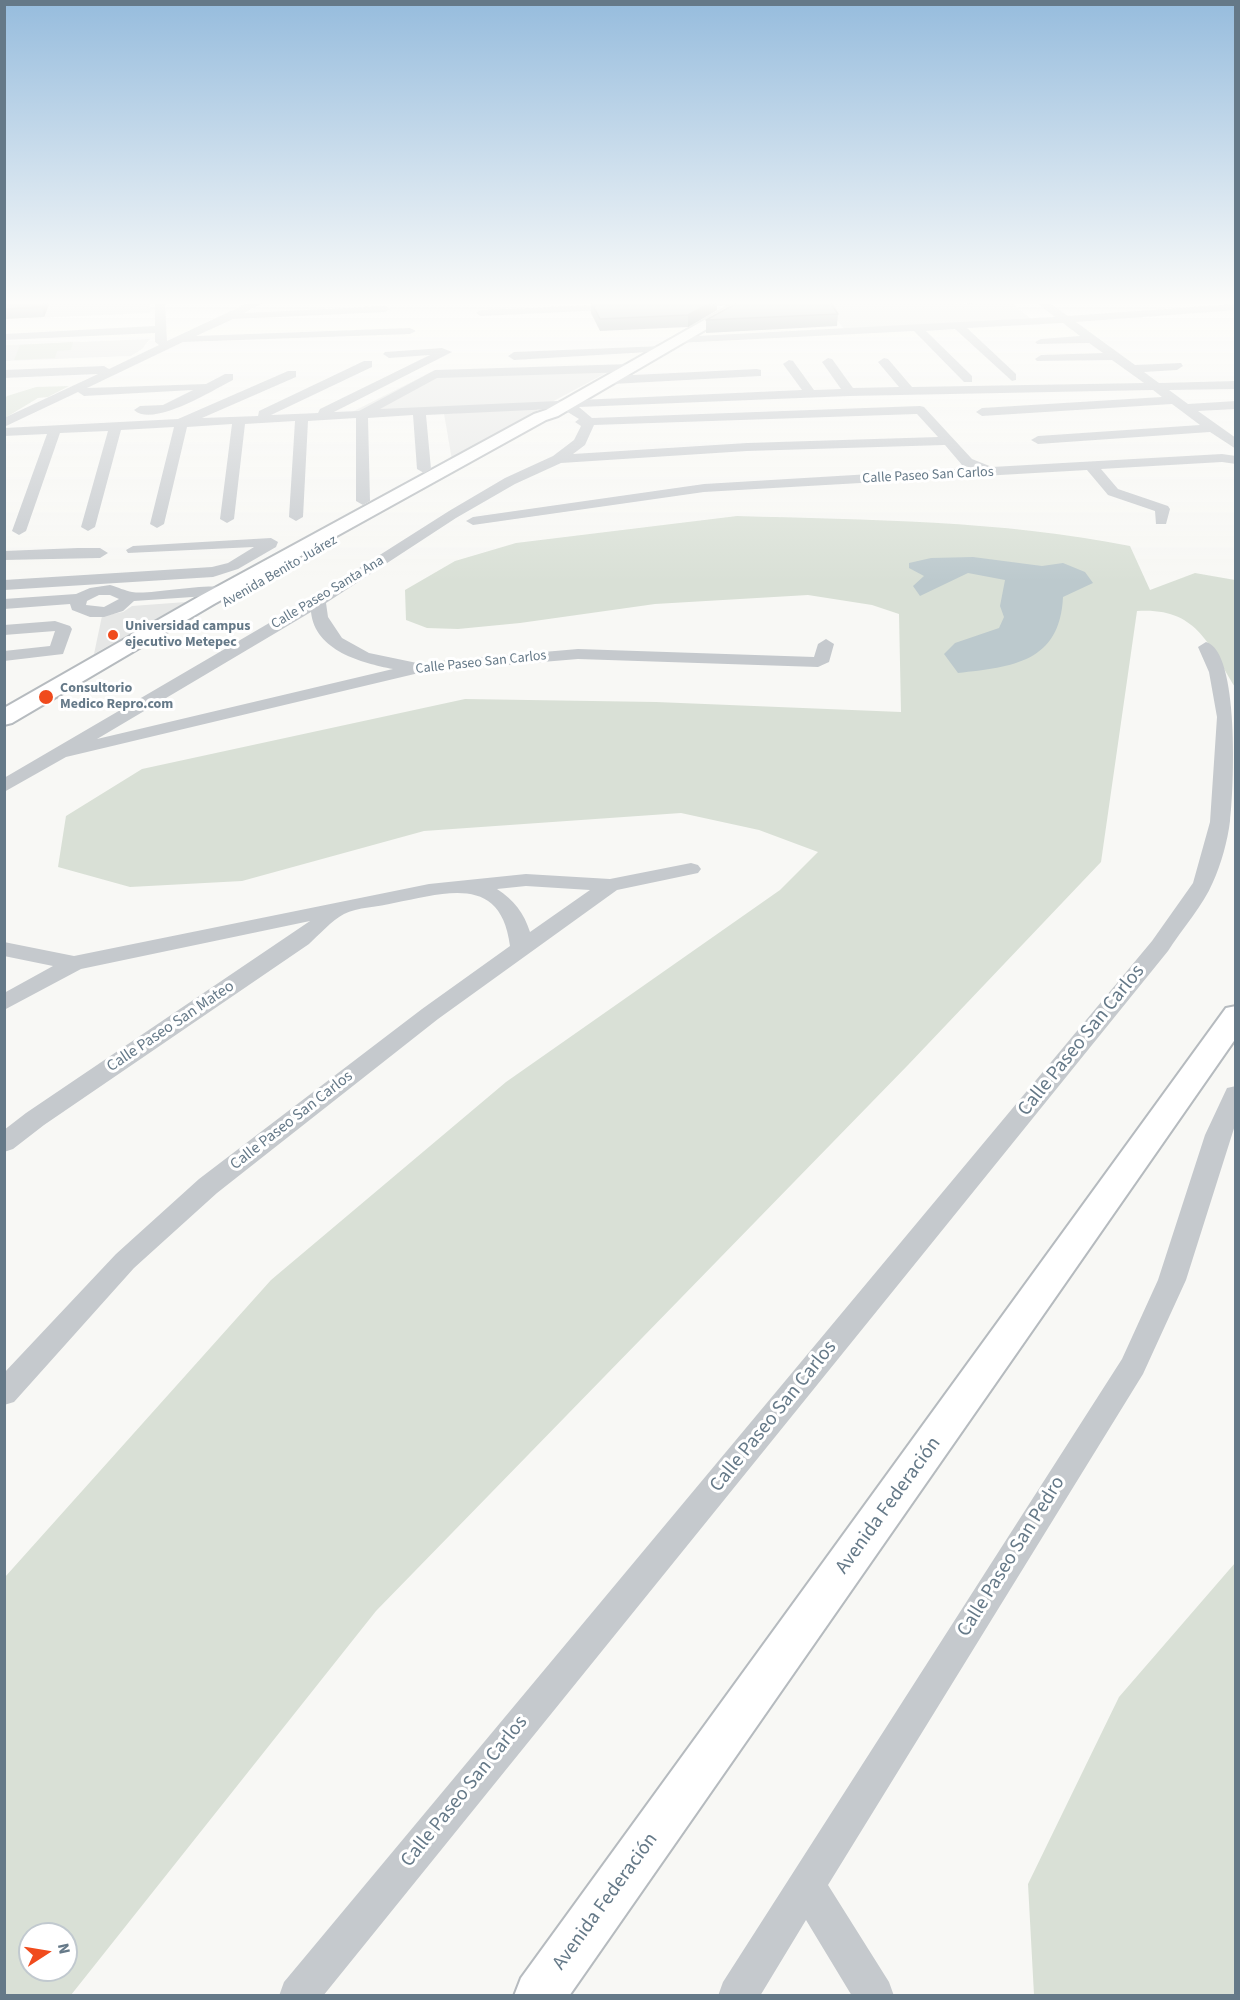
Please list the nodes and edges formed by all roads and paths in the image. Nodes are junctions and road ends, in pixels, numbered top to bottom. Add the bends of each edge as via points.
1 (61, 395) edge
2 (191, 395) edge
3 (246, 395) edge
4 (302, 395) edge
5 (359, 395) edge
6 (396, 395) edge
7 (590, 395) edge
8 (687, 395) edge
9 (779, 395) edge
10 (1169, 395) edge
11 (1175, 400) junction
12 (1236, 405) edge
13 (165, 409) junction
14 (122, 411) dead end
15 (419, 411) junction
16 (571, 411) junction
17 (982, 412) dead end
18 (1191, 412) junction
19 (55, 414) dead end
20 (362, 414) junction
21 (33, 415) dead end
22 (317, 416) junction
23 (1175, 416) dead end
24 (302, 417) junction
25 (253, 419) junction
26 (239, 420) junction
27 (4, 423) edge
28 (163, 423) junction
29 (183, 423) junction
30 (117, 426) junction
31 (1212, 428) junction
32 (55, 429) junction
33 (4, 432) edge
34 (1038, 440) dead end
35 (949, 441) junction
36 (1232, 442) edge
37 (1070, 450) dead end
38 (558, 459) junction
39 (1236, 460) edge
40 (1092, 467) junction
41 (965, 468) junction
42 (424, 469) dead end
43 (363, 501) dead end
44 (296, 517) dead end
45 (464, 517) junction
46 (227, 519) dead end
47 (1161, 521) dead end
48 (157, 524) dead end
49 (88, 527) dead end
50 (19, 531) dead end
51 (133, 550) dead end
52 (100, 553) dead end
53 (8, 556) edge
54 (4, 574) edge
55 (4, 585) edge
56 (91, 587) junction
57 (124, 592) junction
58 (223, 598) junction
59 (318, 601) junction
60 (4, 604) edge
61 (84, 607) junction
62 (4, 612) edge
63 (59, 628) junction
64 (4, 630) edge
65 (826, 644) dead end
66 (1206, 647) dead end
67 (4, 657) edge
68 (364, 658) junction
69 (423, 667) junction
70 (365, 681) junction
71 (4, 718) edge
72 (4, 731) edge
73 (60, 753) junction
74 (4, 786) edge
75 (1229, 809) edge
76 (691, 869) dead end
77 (470, 884) junction
78 (610, 885) junction
79 (337, 911) junction
80 (521, 947) junction
81 (4, 949) edge
82 (74, 963) junction
83 (4, 1003) edge
84 (1236, 1015) edge
85 (1236, 1094) edge
86 (4, 1143) edge
87 (4, 1393) edge
88 (806, 1884) junction
89 (298, 1995) edge
90 (539, 1995) edge
91 (736, 1995) edge
92 (875, 1995) edge

1 - 27 street
2 - 13 street
3 - 29 street
4 - 25 street
5 - 22 street
6 - 20 street
7 - 16 main road, Avenida Benito Juárez
8 - 16 street
9 - 16 street
10 - 11 street
11 - 17 street
11 - 18 street
12 - 18 street
13 - 14 street
13 - 28 street
15 - 16 street
15 - 20 street
15 - 42 street
16 - 35 street via 920,410
16 - 38 street, Calle Paseo Santa Ana via 580,442
16 - 58 main road, Avenida Benito Juárez
18 - 23 street
18 - 31 street
19 - 21 street
20 - 22 street
20 - 43 street
22 - 24 street
24 - 25 street
24 - 44 street
25 - 26 street
26 - 29 street
26 - 46 street
28 - 29 street
28 - 30 street
29 - 48 street
30 - 32 street
30 - 49 street
31 - 34 street
31 - 36 street
32 - 33 street
32 - 50 street
35 - 38 street via 747,447
35 - 41 street
36 - 37 street
38 - 45 street, Calle Paseo Santa Ana via 485,495
39 - 40 street, Calle Paseo San Carlos
40 - 41 street, Calle Paseo San Carlos via 997,472
40 - 47 street via 1113,492 1163,509
41 - 45 street, Calle Paseo San Carlos via 704,488
45 - 59 street, Calle Paseo Santa Ana via 404,547
51 - 57 street via 272,543 224,569
52 - 53 street
53 - 54 street
55 - 56 street
56 - 57 street
56 - 61 street
57 - 58 street
57 - 61 street via 114,610
58 - 71 main road, Avenida Benito Juárez
58 - 72 main road, Avenida Benito Juárez
59 - 68 street via 317,615 322,628 332,639
59 - 73 street, Calle Paseo Santa Ana
60 - 61 street
61 - 62 street
61 - 63 street
63 - 64 street
63 - 67 street via 57,650
65 - 69 street, Calle Paseo San Carlos via 823,660 818,662 578,654
66 - 75 street, Calle Paseo San Carlos via 1224,696
68 - 69 street
68 - 70 street via 370,673
69 - 70 street, Calle Paseo San Carlos
70 - 73 street, Calle Paseo San Carlos
73 - 74 street, Calle Paseo Santa Ana
75 - 89 street, Calle Paseo San Carlos via 1203,883 1160,946
76 - 78 street, Calle Paseo San Carlos
77 - 78 street, Calle Paseo San Carlos via 526,880
77 - 79 street, Calle Paseo San Carlos
77 - 80 street via 493,895 514,915
78 - 80 street, Calle Paseo San Carlos via 594,900
79 - 82 street, Calle Paseo San Carlos
79 - 86 street, Calle Paseo San Mateo
80 - 87 street, Calle Paseo San Carlos via 174,1215 125,1261
81 - 82 street, Calle Paseo San Carlos
82 - 83 street
84 - 90 main road, Avenida Federación
85 - 88 street, Calle Paseo San Pedro via 1214,1145 1172,1280 1133,1366
88 - 91 street, Calle Paseo San Pedro
88 - 92 street

